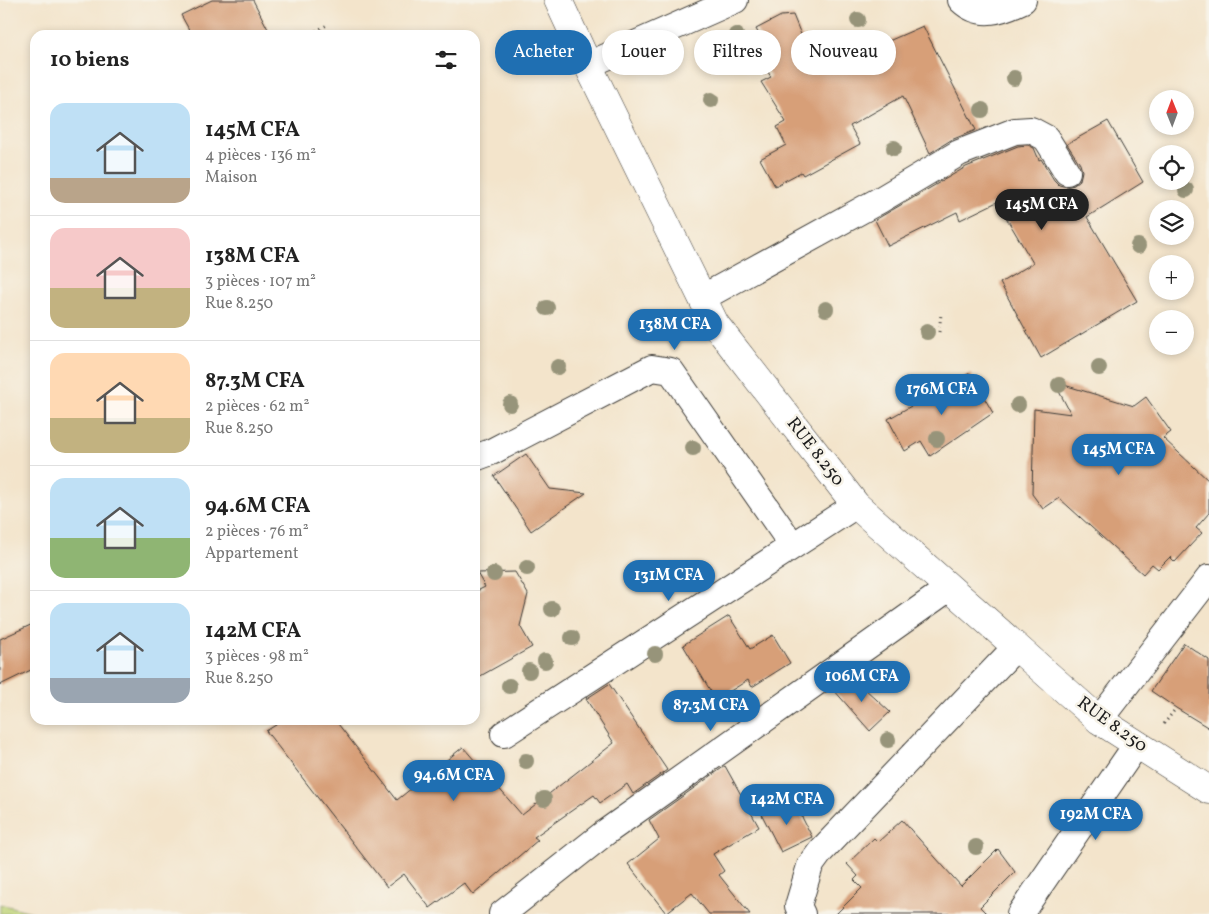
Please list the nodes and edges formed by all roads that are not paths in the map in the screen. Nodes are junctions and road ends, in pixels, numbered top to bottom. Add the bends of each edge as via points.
1 (558, 0) edge
2 (735, 0) edge
3 (961, 0) edge
4 (1023, 0) edge
5 (572, 30) edge
6 (592, 63) edge
7 (592, 73) edge
8 (1067, 172) dead end
9 (702, 298) junction
10 (480, 456) edge
11 (856, 505) junction
12 (793, 546) junction
13 (1209, 578) edge
14 (949, 588) junction
15 (1016, 647) junction
16 (1099, 720) junction
17 (504, 734) dead end
18 (1137, 744) junction
19 (1209, 790) edge
20 (502, 914) edge
21 (802, 914) edge
22 (1020, 914) edge

1 - 5 highway, RUE 8.250
2 - 6 street
3 - 4 street via 967,6 985,12 1005,9
7 - 9 highway, RUE 8.250
8 - 9 street via 1046,138 1031,130 1015,131 959,153
9 - 11 highway, RUE 8.250 via 715,324
10 - 12 street via 652,368 671,372
11 - 12 street
11 - 14 highway, RUE 8.250
12 - 17 street
13 - 16 street
14 - 15 highway, RUE 8.250
14 - 20 street via 606,832
15 - 16 highway, RUE 8.250
15 - 21 street via 821,851 810,866 798,906
16 - 18 highway, RUE 8.250
18 - 19 highway, RUE 8.250
18 - 22 street

